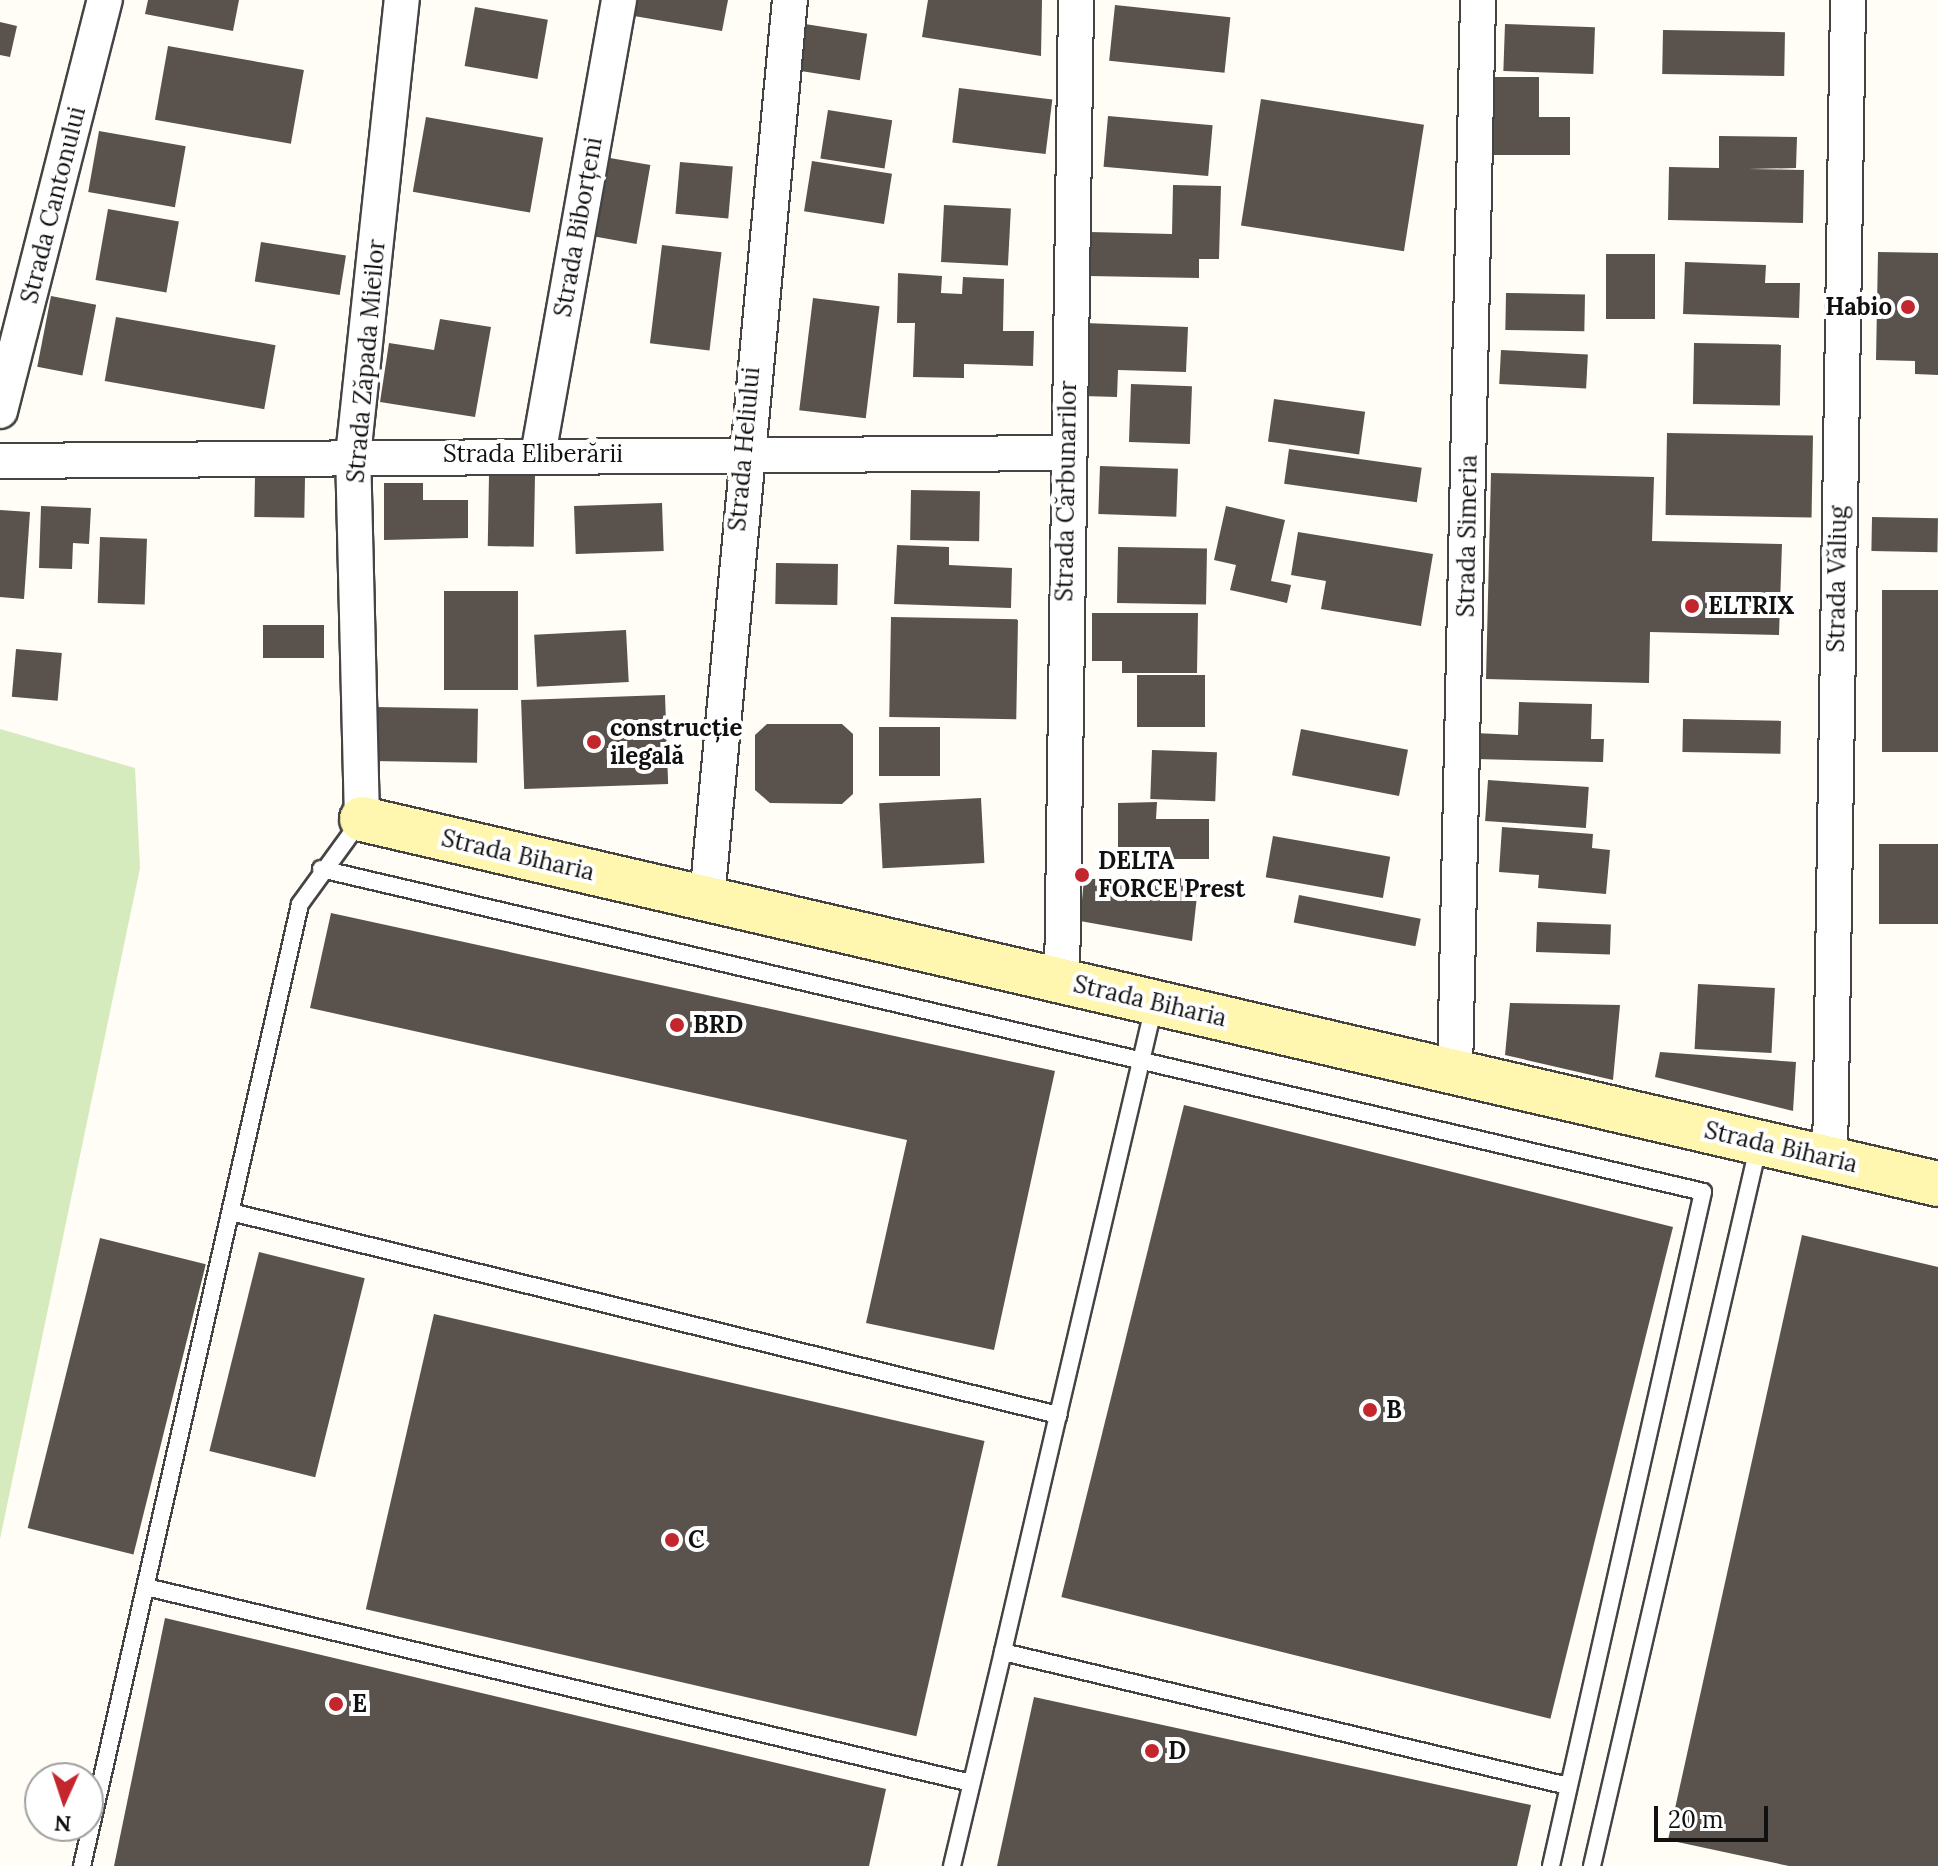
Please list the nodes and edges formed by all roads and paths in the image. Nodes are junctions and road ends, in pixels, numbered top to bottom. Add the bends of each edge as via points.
1 (105, 0) edge
2 (402, 0) edge
3 (619, 0) edge
4 (790, 0) edge
5 (1076, 0) edge
6 (1478, 0) edge
7 (1848, 0) edge
8 (0, 411) edge
9 (743, 452) junction
10 (1066, 453) junction
11 (538, 455) junction
12 (353, 456) junction
13 (0, 461) edge
14 (362, 819) junction
15 (321, 869) junction
16 (707, 899) junction
17 (1062, 981) junction
18 (1155, 1002) junction
19 (1140, 1061) junction
20 (1455, 1072) junction
21 (1759, 1141) junction
22 (1830, 1159) junction
23 (1938, 1184) edge
24 (231, 1212) junction
25 (1058, 1415) junction
26 (146, 1587) junction
27 (1003, 1652) junction
28 (971, 1783) junction
29 (1568, 1786) junction
30 (82, 1866) edge
31 (952, 1866) edge
32 (1551, 1866) edge
33 (1592, 1866) edge

1 - 8 street, Strada Cantonului
2 - 12 street, Strada Zăpada Mieilor
3 - 11 street, Strada Biborțeni
4 - 9 street, Strada Heliului
5 - 10 street, Strada Cărbunarilor
6 - 20 street, Strada Simeria
7 - 22 street, Strada Văliug
9 - 10 street, Strada Eliberării
9 - 11 street, Strada Eliberării
9 - 16 street, Strada Heliului
10 - 17 street, Strada Cărbunarilor
11 - 12 street, Strada Eliberării
12 - 13 street, Strada Eliberării
12 - 14 street, Strada Zăpada Mieilor
14 - 15 lane
14 - 16 street, Strada Biharia
15 - 19 lane
15 - 24 lane via 300,904
16 - 17 street, Strada Biharia
17 - 18 street, Strada Biharia
18 - 19 lane
18 - 20 street, Strada Biharia
19 - 25 lane
19 - 29 lane via 1703,1192
20 - 21 street, Strada Biharia
21 - 22 street, Strada Biharia
21 - 33 lane
22 - 23 street, Strada Biharia
24 - 25 lane
24 - 26 lane
25 - 27 lane
26 - 28 lane
26 - 30 lane
27 - 28 lane
27 - 29 lane
28 - 31 lane
29 - 32 lane

